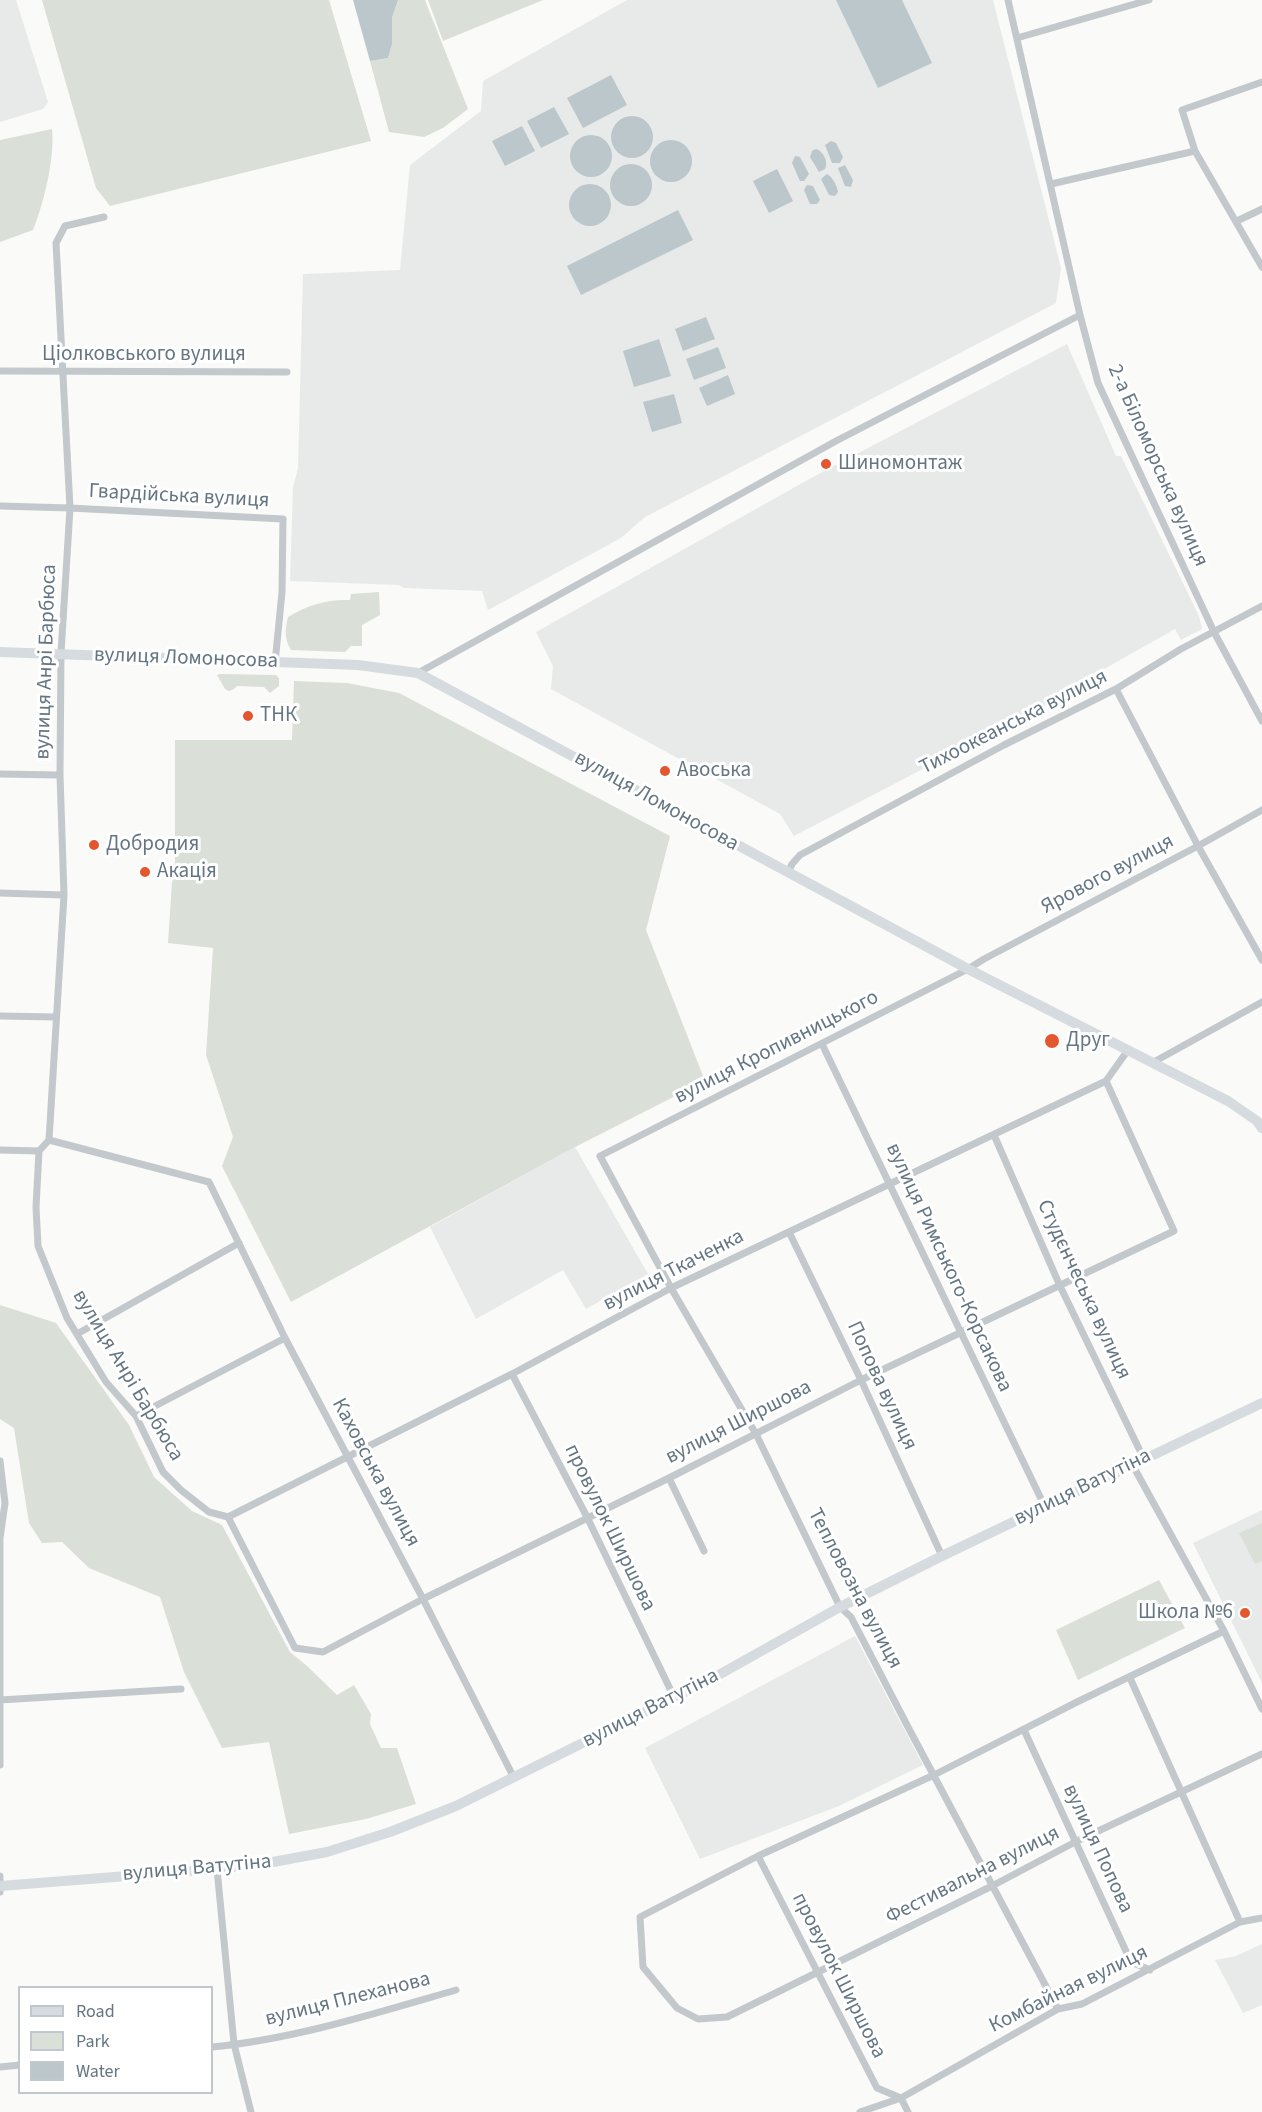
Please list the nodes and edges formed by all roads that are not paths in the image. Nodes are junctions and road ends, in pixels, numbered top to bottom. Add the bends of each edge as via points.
1 (1008, 0) edge
2 (1149, 0) edge
3 (1017, 38) junction
4 (1262, 82) edge
5 (1195, 151) junction
6 (1051, 184) junction
7 (1262, 209) edge
8 (104, 217) dead end
9 (1237, 222) junction
10 (1262, 267) edge
11 (1080, 315) junction
12 (0, 371) edge
13 (62, 372) junction
14 (288, 372) dead end
15 (0, 506) edge
16 (70, 508) junction
17 (1262, 606) edge
18 (1214, 632) junction
19 (0, 652) edge
20 (61, 653) junction
21 (275, 663) junction
22 (418, 673) junction
23 (1116, 689) junction
24 (1262, 721) edge
25 (0, 774) edge
26 (60, 775) junction
27 (1262, 810) edge
28 (1198, 846) junction
29 (788, 873) junction
30 (0, 893) edge
31 (64, 894) junction
32 (1262, 960) edge
33 (968, 969) junction
34 (1262, 1002) edge
35 (0, 1016) edge
36 (56, 1017) junction
37 (822, 1044) junction
38 (1128, 1050) junction
39 (1152, 1063) junction
40 (1106, 1081) junction
41 (1262, 1128) edge
42 (994, 1135) junction
43 (49, 1140) junction
44 (0, 1150) edge
45 (39, 1151) junction
46 (600, 1156) joint
47 (890, 1183) junction
48 (789, 1232) junction
49 (239, 1243) junction
50 (1060, 1286) junction
51 (671, 1288) junction
52 (961, 1333) junction
53 (77, 1334) junction
54 (285, 1338) junction
55 (512, 1374) junction
56 (861, 1380) junction
57 (1262, 1403) edge
58 (136, 1416) junction
59 (756, 1434) junction
60 (347, 1458) junction
61 (1144, 1459) junction
62 (0, 1461) edge
63 (1132, 1464) junction
64 (669, 1478) junction
65 (1045, 1507) junction
66 (228, 1517) junction
67 (587, 1517) junction
68 (0, 1538) edge
69 (704, 1551) dead end
70 (942, 1556) junction
71 (423, 1599) junction
72 (840, 1607) junction
73 (1224, 1631) junction
74 (1130, 1678) junction
75 (182, 1689) dead end
76 (674, 1697) junction
77 (0, 1701) edge
78 (1262, 1709) edge
79 (1024, 1730) junction
80 (1262, 1754) edge
81 (0, 1765) edge
82 (934, 1775) junction
83 (514, 1778) junction
84 (1180, 1794) junction
85 (1077, 1841) junction
86 (758, 1856) junction
87 (217, 1869) junction
88 (0, 1876) edge
89 (0, 1886) edge
90 (992, 1886) junction
91 (0, 1892) edge
92 (1262, 1918) edge
93 (1240, 1922) junction
94 (1150, 1970) junction
95 (816, 1972) junction
96 (456, 1990) dead end
97 (1058, 2009) junction
98 (234, 2044) junction
99 (213, 2047) edge
100 (18, 2065) edge
101 (0, 2067) edge
102 (901, 2098) junction
103 (251, 2112) edge
104 (860, 2112) edge
105 (908, 2112) edge

1 - 3 street, 2-а Біломорська вулиця
2 - 3 street
3 - 6 street, 2-а Біломорська вулиця
4 - 5 street via 1182,110
5 - 6 street
5 - 9 street
6 - 11 street, 2-а Біломорська вулиця
7 - 9 street
8 - 13 street, вулиця Анрі Барбюса via 65,226 56,243
9 - 10 street
11 - 18 street, 2-а Біломорська вулиця via 1098,383
11 - 22 street via 830,445
12 - 13 street, Ціолковського вулиця
13 - 14 street, Ціолковського вулиця
13 - 16 street, вулиця Анрі Барбюса
15 - 16 street, Гвардійська вулиця
16 - 20 street, вулиця Анрі Барбюса
16 - 21 street, Гвардійська вулиця via 283,519 282,592
17 - 18 street, Тихоокеанська вулиця
18 - 23 street, Тихоокеанська вулиця
18 - 24 street, 2-а Біломорська вулиця
19 - 20 main road, вулиця Ломоносова
20 - 21 main road, вулиця Ломоносова
20 - 26 street, вулиця Анрі Барбюса
21 - 22 main road, вулиця Ломоносова via 358,665
22 - 29 main road, вулиця Ломоносова
23 - 28 street
23 - 29 street, Тихоокеанська вулиця via 800,855
25 - 26 street
26 - 31 street, вулиця Анрі Барбюса
27 - 28 street, Ярового вулиця
28 - 32 street
28 - 33 street, Ярового вулиця
29 - 33 main road, вулиця Ломоносова
30 - 31 street
31 - 36 street, вулиця Анрі Барбюса
33 - 37 street, вулиця Кропивницького
33 - 38 main road, вулиця Ломоносова
34 - 39 street
35 - 36 street
36 - 43 street, вулиця Анрі Барбюса
37 - 46 street, вулиця Кропивницького
37 - 47 street, вулиця Римського-Корсакова
38 - 39 main road, вулиця Ломоносова
38 - 40 street, вулиця Ткаченка
39 - 41 main road, вулиця Ломоносова via 1228,1101
40 - 42 street, вулиця Ткаченка
40 - 50 street, вулиця Ширшова via 1174,1231
42 - 47 street, вулиця Ткаченка
42 - 50 street, Студєнчеська вулиця
43 - 45 street
43 - 49 street, Каховська вулиця via 209,1182
44 - 45 street
45 - 53 street, вулиця Анрі Барбюса via 38,1246
46 - 51 street, Тепловозна вулиця
47 - 48 street, вулиця Ткаченка
47 - 52 street, вулиця Римського-Корсакова
48 - 51 street, вулиця Ткаченка
48 - 56 street, Попова вулиця
49 - 53 street
49 - 54 street, Каховська вулиця
50 - 52 street, вулиця Ширшова
50 - 61 street, Студєнчеська вулиця
51 - 55 street, вулиця Ткаченка
51 - 59 street, Тепловозна вулиця
52 - 56 street, вулиця Ширшова
52 - 65 street, вулиця Римського-Корсакова
53 - 58 street, вулиця Анрі Барбюса via 106,1382
54 - 58 street
54 - 60 street, Каховська вулиця
55 - 60 street, вулиця Ткаченка
55 - 67 street, провулок Ширшова
56 - 59 street, вулиця Ширшова
56 - 70 street, Попова вулиця
57 - 61 main road, вулиця Ватутіна
58 - 66 street, вулиця Анрі Барбюса via 163,1472 209,1512
59 - 64 street, вулиця Ширшова
59 - 72 street, Тепловозна вулиця
60 - 66 street, вулиця Ткаченка
60 - 71 street, Каховська вулиця
61 - 63 main road, вулиця Ватутіна
62 - 68 street via 5,1503
63 - 65 main road, вулиця Ватутіна
63 - 73 street
64 - 67 street, вулиця Ширшова
64 - 69 street
65 - 70 main road, вулиця Ватутіна
66 - 71 street, вулиця Ширшова via 295,1648 323,1652
67 - 71 street, вулиця Ширшова
67 - 76 street, провулок Ширшова
68 - 77 street
70 - 72 main road, вулиця Ватутіна
71 - 83 street, Каховська вулиця
72 - 76 main road, вулиця Ватутіна
72 - 82 street, Тепловозна вулиця via 851,1617
73 - 74 street
73 - 78 street
74 - 79 street
74 - 84 street
75 - 77 street
76 - 83 main road, вулиця Ватутіна
77 - 81 street
79 - 82 street
79 - 85 street, вулиця Попова
80 - 84 street, Фестивальна вулиця
82 - 86 street
82 - 90 street, Тепловозна вулиця
83 - 87 main road, вулиця Ватутіна via 456,1806 327,1852
84 - 85 street, Фестивальна вулиця
84 - 93 street
85 - 90 street, Фестивальна вулиця
85 - 94 street, вулиця Попова via 1131,1962
86 - 95 street, провулок Ширшова
86 - 95 street, Фестивальна вулиця via 640,1917 643,1967 677,2008 698,2019 727,2017
87 - 89 main road, вулиця Ватутіна
87 - 98 street
88 - 89 street
89 - 91 street
90 - 95 street, Фестивальна вулиця
90 - 97 street, Тепловозна вулиця
92 - 93 street, Комбайная вулиця
93 - 94 street, Комбайная вулиця
94 - 97 street, Комбайная вулиця via 1082,2004
95 - 102 street, провулок Ширшова via 877,2088
96 - 98 street, вулиця Плеханова via 337,2025
97 - 102 street, Комбайная вулиця
98 - 99 street, вулиця Плеханова
98 - 103 street
100 - 101 street
102 - 104 street, Комбайная вулиця
102 - 105 street

